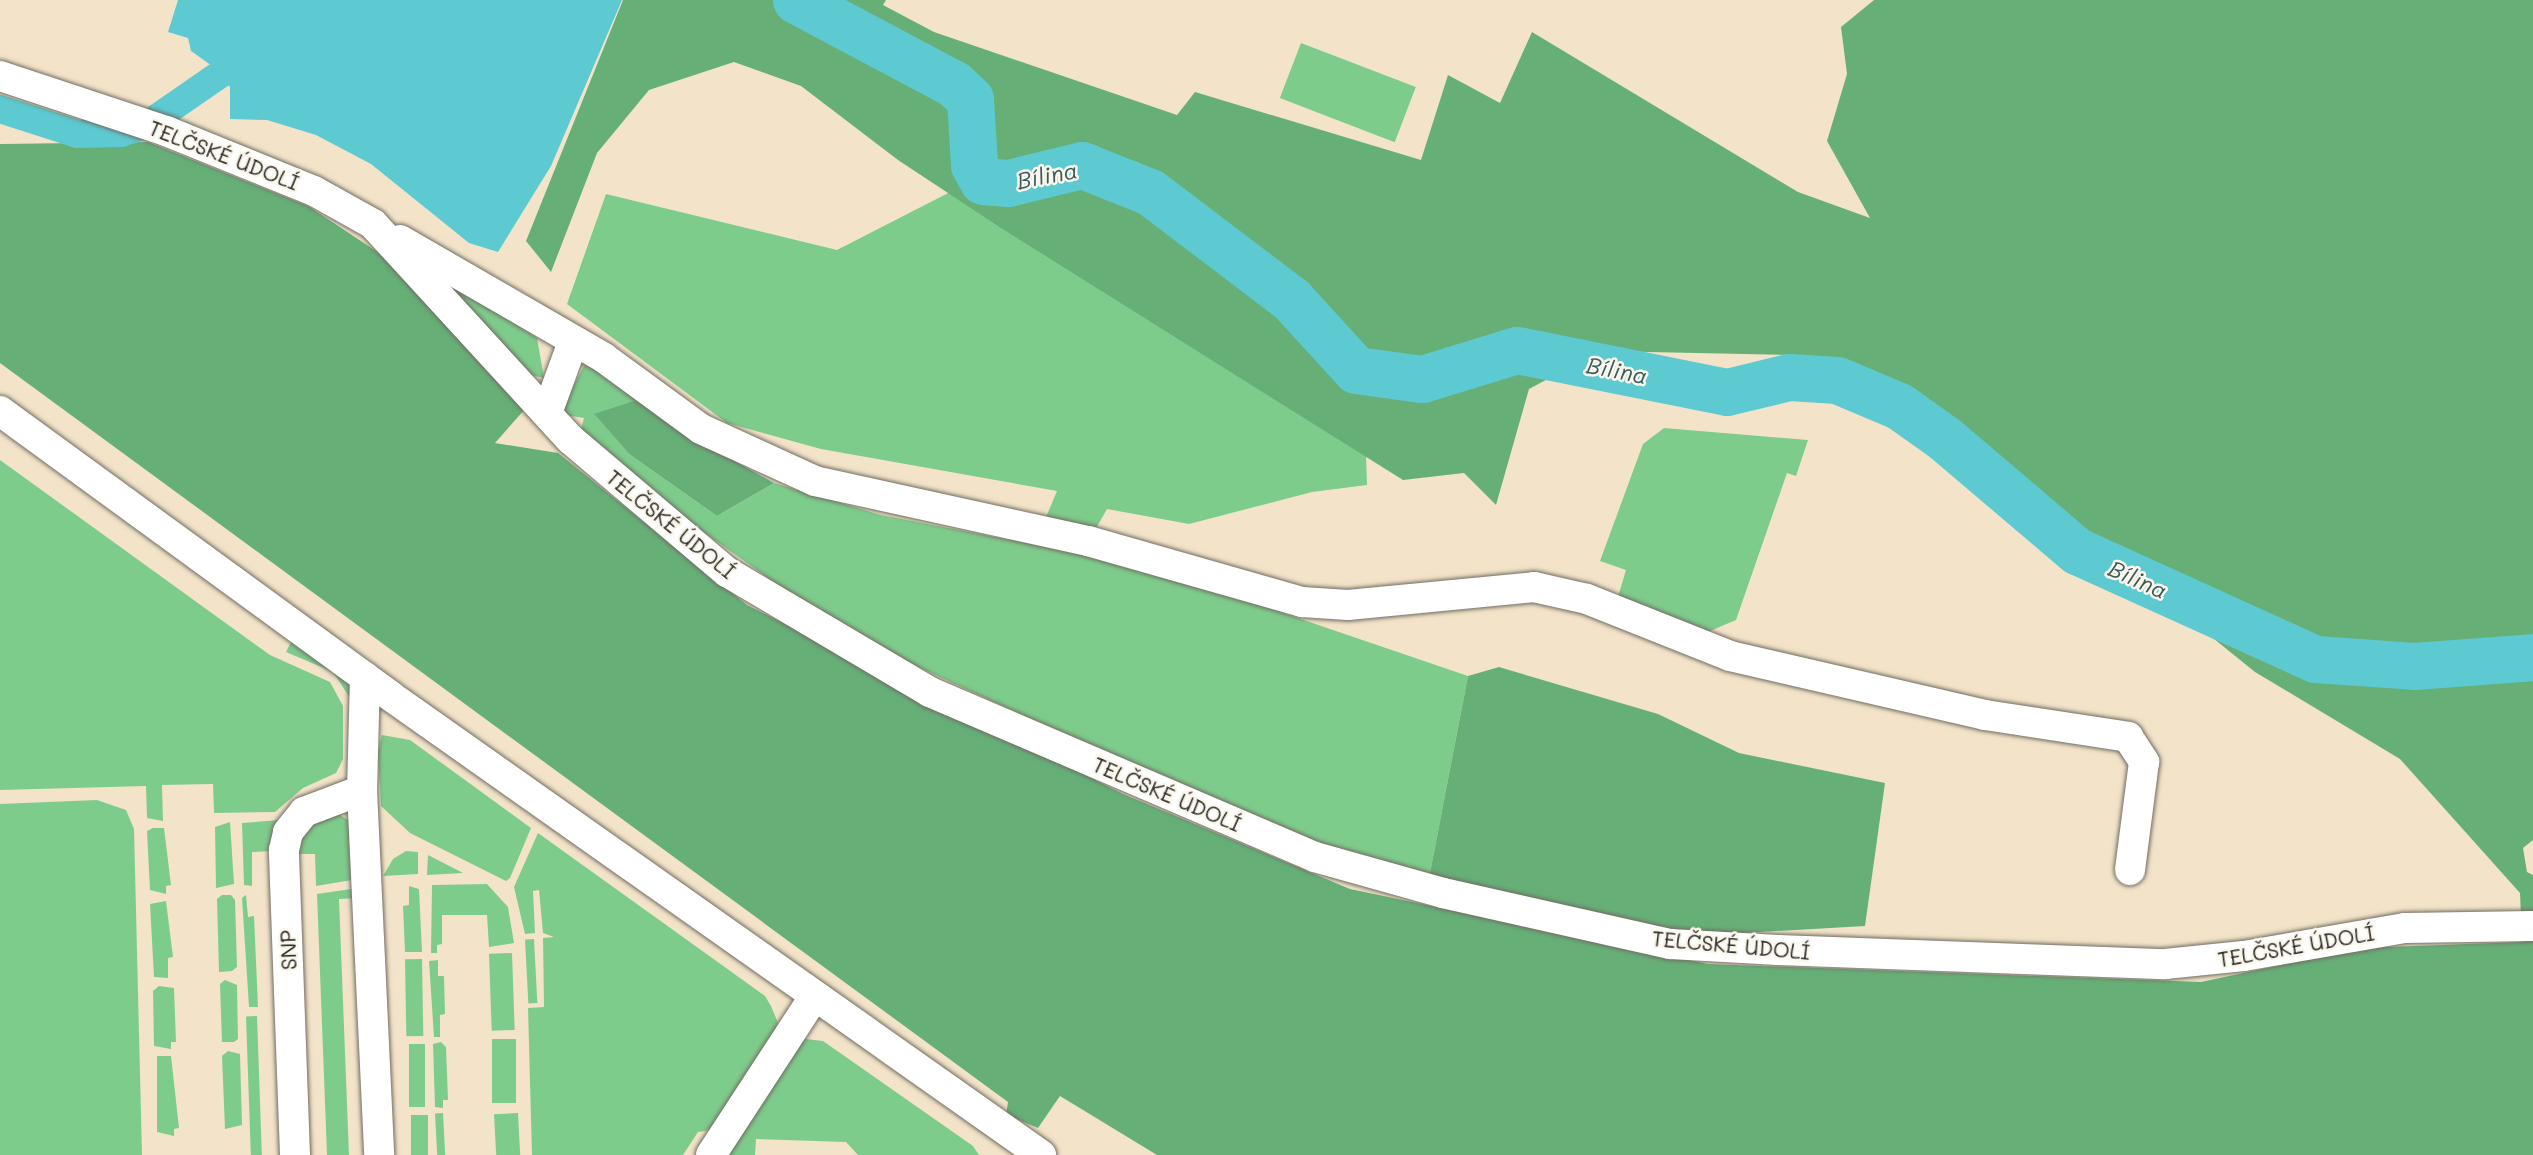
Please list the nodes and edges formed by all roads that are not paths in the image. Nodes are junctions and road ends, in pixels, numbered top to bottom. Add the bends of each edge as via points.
1 (0, 76) edge
2 (373, 224) junction
3 (573, 342) junction
4 (0, 411) edge
5 (547, 413) junction
6 (365, 677) junction
7 (362, 790) junction
8 (2130, 870) dead end
9 (2533, 926) edge
10 (814, 997) junction
11 (295, 1155) edge
12 (379, 1155) edge
13 (711, 1155) edge
14 (1041, 1155) edge

1 - 2 street, TELČSKÉ ÚDOLÍ via 166,131 314,191
2 - 3 street
2 - 5 street, TELČSKÉ ÚDOLÍ
3 - 5 street
3 - 8 street via 604,358 701,429 815,481 1088,541 1302,602 1348,605 1534,587 1587,599 1730,656 1985,715 2128,737 2144,762
4 - 6 street
5 - 9 street, TELČSKÉ ÚDOLÍ via 586,453 727,572 930,692 1315,857 1443,893 1670,944 2126,963 2202,961 2406,928
6 - 7 street
6 - 10 street
7 - 11 street, SNP via 304,813 288,832 284,850
7 - 12 street
10 - 13 street
10 - 14 street

